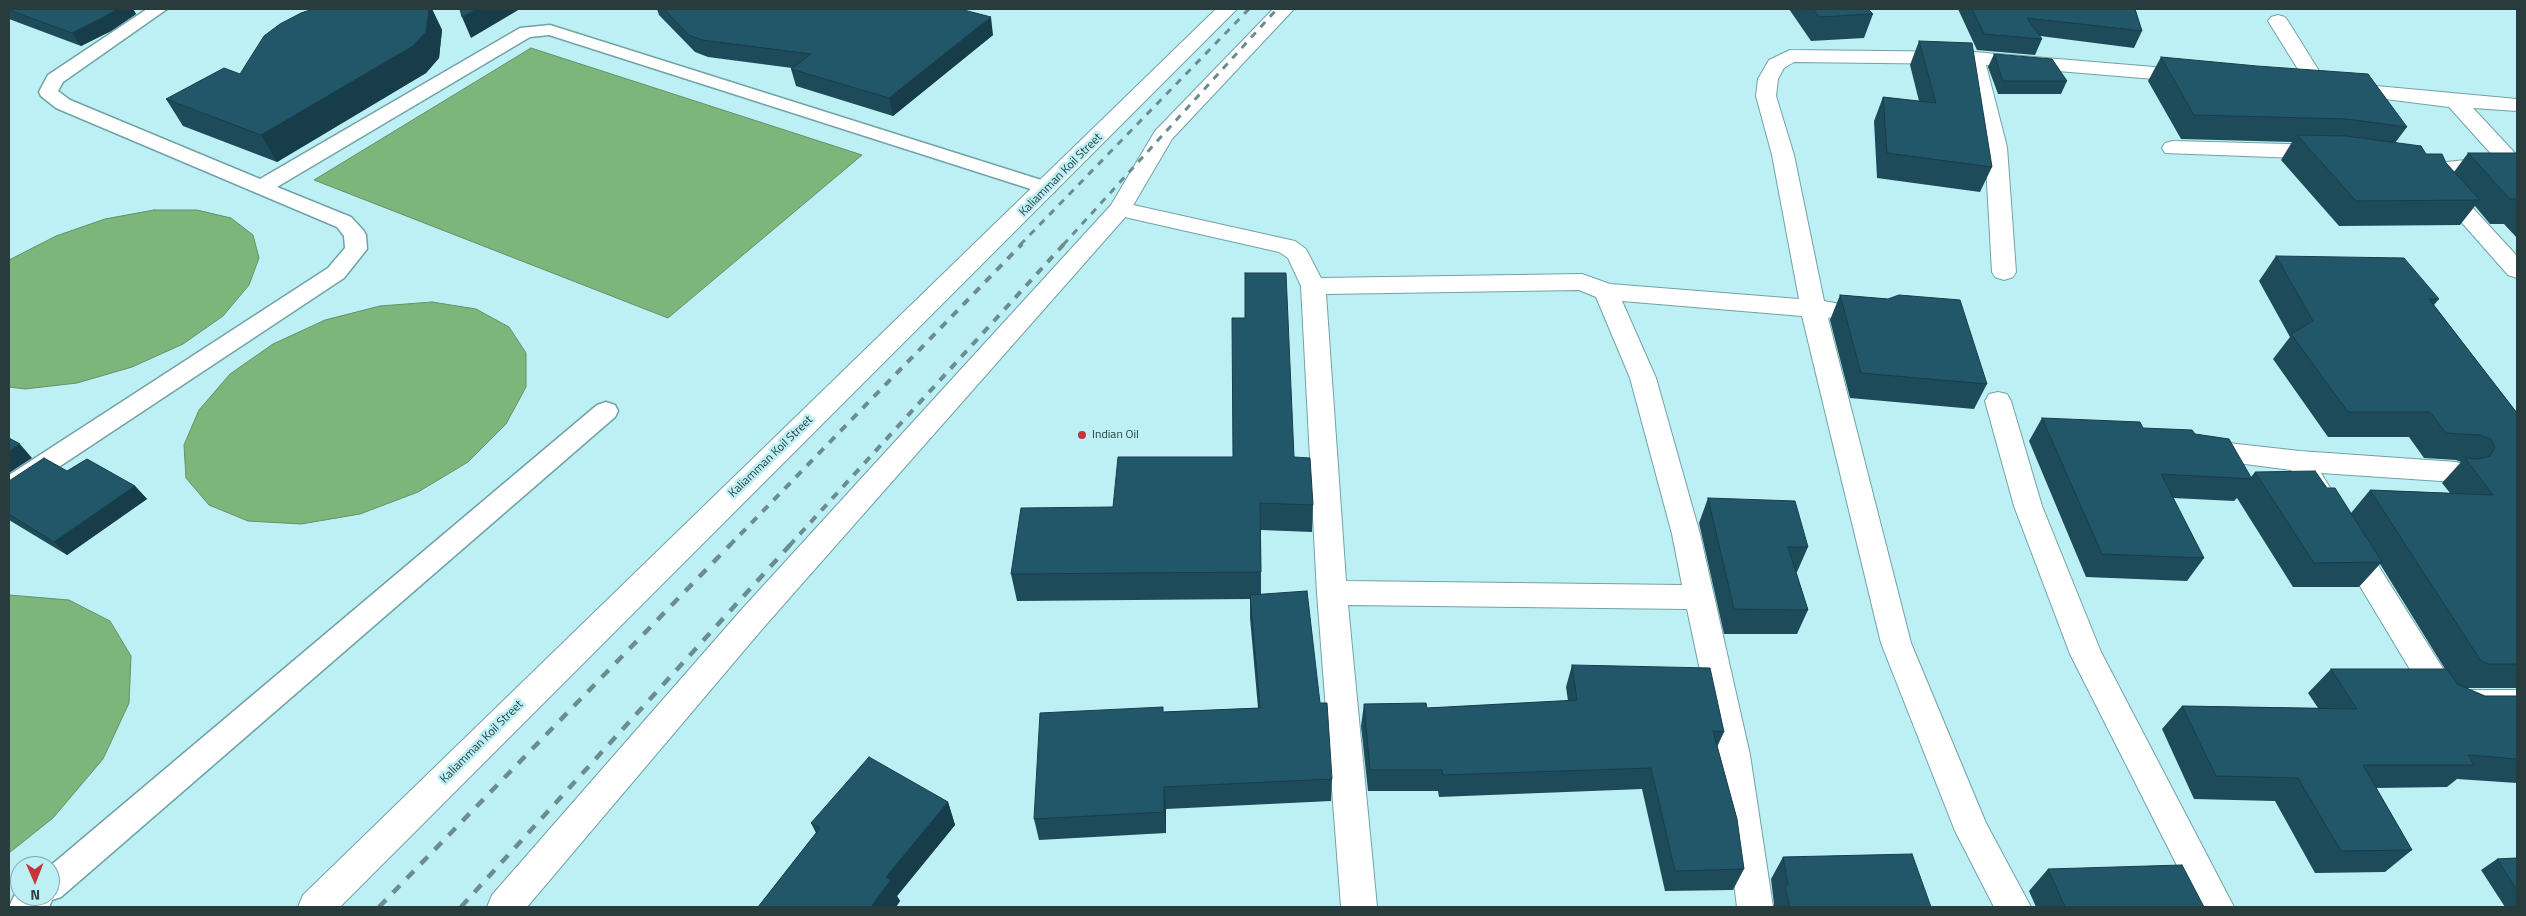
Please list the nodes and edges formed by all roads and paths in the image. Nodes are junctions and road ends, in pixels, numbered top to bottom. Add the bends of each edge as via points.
1 (158, 9) edge
2 (1227, 9) edge
3 (1284, 9) edge
4 (2278, 21) dead end
5 (1974, 58) junction
6 (2211, 78) edge
7 (2455, 101) junction
8 (2517, 105) edge
9 (2173, 148) dead end
10 (2349, 155) edge
11 (2420, 164) edge
12 (2446, 168) junction
13 (262, 187) junction
14 (1047, 188) junction
15 (1120, 209) junction
16 (2517, 270) edge
17 (2004, 272) dead end
18 (1313, 286) junction
19 (1606, 292) junction
20 (1813, 308) junction
21 (1850, 312) edge
22 (1998, 401) dead end
23 (606, 411) dead end
24 (2189, 448) edge
25 (2300, 461) junction
26 (2456, 472) dead end
27 (9, 487) edge
28 (1332, 593) junction
29 (1700, 597) junction
30 (2517, 704) edge
31 (60, 877) edge
32 (316, 907) edge
33 (505, 907) edge
34 (1359, 907) edge
35 (1756, 907) edge
36 (2012, 907) edge
37 (2216, 907) edge

1 - 13 lane via 61,74 48,92 63,104
2 - 14 street, Kaliamman Koil Street
3 - 15 street via 1163,136
4 - 7 street via 2309,86
5 - 6 street
5 - 17 street via 1996,147
5 - 20 street via 1790,56 1776,64 1768,78 1766,96 1783,155
7 - 8 street
7 - 12 street via 2506,157 2498,165
9 - 10 street
11 - 12 street
12 - 16 street via 2437,173 2437,182
13 - 14 lane via 526,32 550,30
13 - 27 lane via 344,222 355,235 356,248 336,273
14 - 32 street, Kaliamman Koil Street via 664,561
15 - 18 street via 1287,246 1298,254
15 - 33 street via 752,618
18 - 19 street via 1582,282
18 - 28 street
19 - 20 street
19 - 29 street via 1643,378
20 - 21 street
20 - 36 street via 1896,643 1972,831
22 - 37 street via 2028,506 2086,654
23 - 31 lane
24 - 25 street
25 - 26 street
25 - 30 street via 2443,696 2459,704
28 - 29 street
28 - 34 street
29 - 35 street via 1734,755

